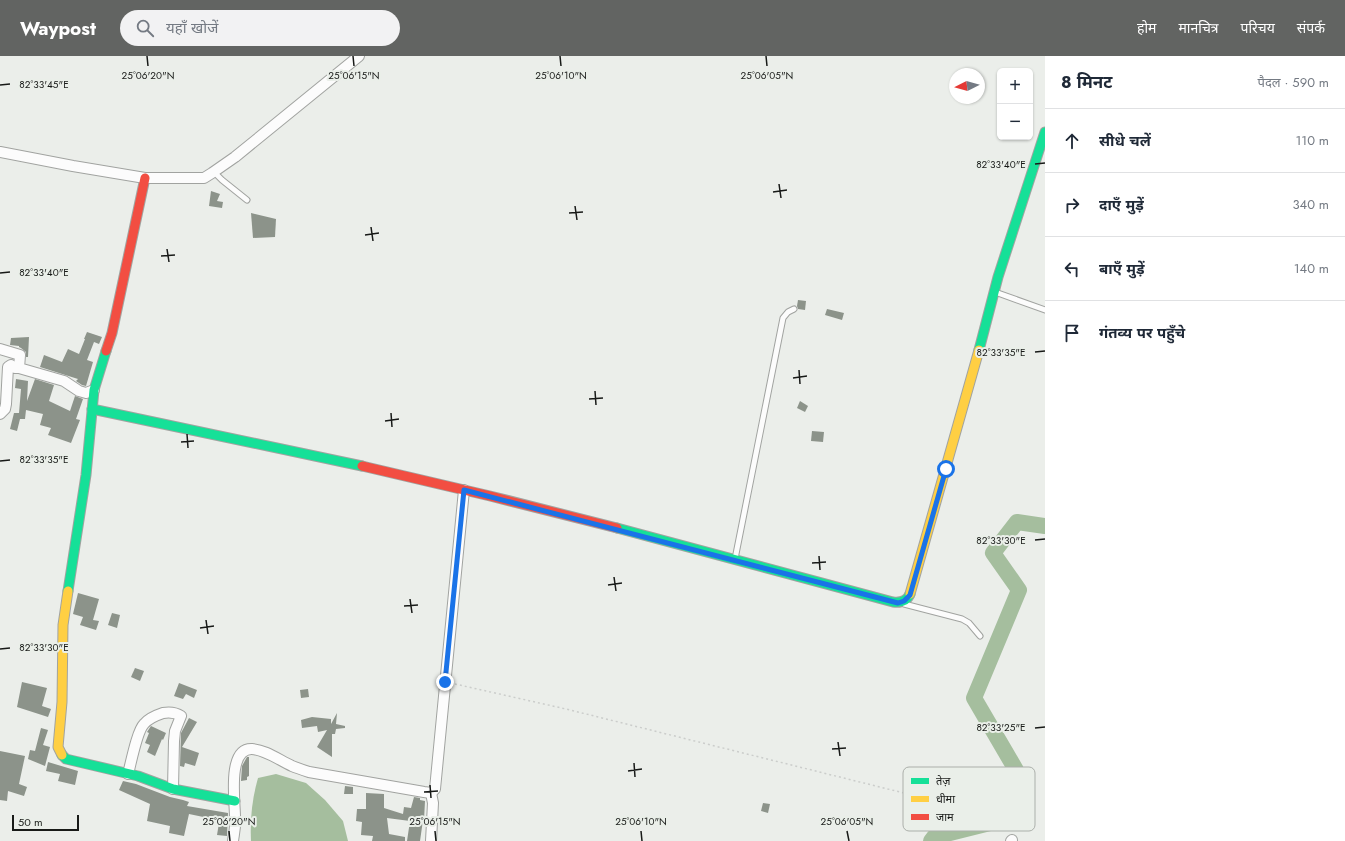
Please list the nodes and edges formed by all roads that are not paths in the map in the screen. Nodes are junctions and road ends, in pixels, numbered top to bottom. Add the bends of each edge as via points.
1 (359, 56) edge
2 (1045, 132) edge
3 (0, 152) edge
4 (214, 172) junction
5 (145, 178) junction
6 (247, 200) dead end
7 (994, 292) junction
8 (794, 309) dead end
9 (1045, 310) edge
10 (0, 349) edge
11 (19, 368) junction
12 (94, 390) junction
13 (92, 409) junction
14 (0, 414) edge
15 (464, 490) junction
16 (735, 560) junction
17 (901, 602) junction
18 (980, 636) dead end
19 (128, 774) junction
20 (174, 789) junction
21 (431, 792) junction
22 (234, 802) junction
23 (233, 841) edge
24 (431, 841) edge

1 - 4 street
2 - 7 street
3 - 5 street
4 - 5 street via 204,178
4 - 6 lane
5 - 12 street via 112,333
7 - 9 lane
7 - 17 street via 910,595
8 - 16 lane via 783,318
10 - 11 street via 20,355
11 - 12 street via 64,381 86,393
11 - 14 street via 11,365 8,367 6,404
12 - 13 street
13 - 15 street via 315,455
13 - 19 street via 86,475 63,625 62,702 58,747 61,756 66,759
15 - 16 street
15 - 21 street via 435,790
16 - 17 street
17 - 18 lane via 962,619
19 - 20 street
19 - 20 street via 144,724 161,714 177,714 181,716 174,741
20 - 22 street
21 - 22 street via 309,772 253,749 241,753 238,757
21 - 24 street
22 - 23 street via 236,818

